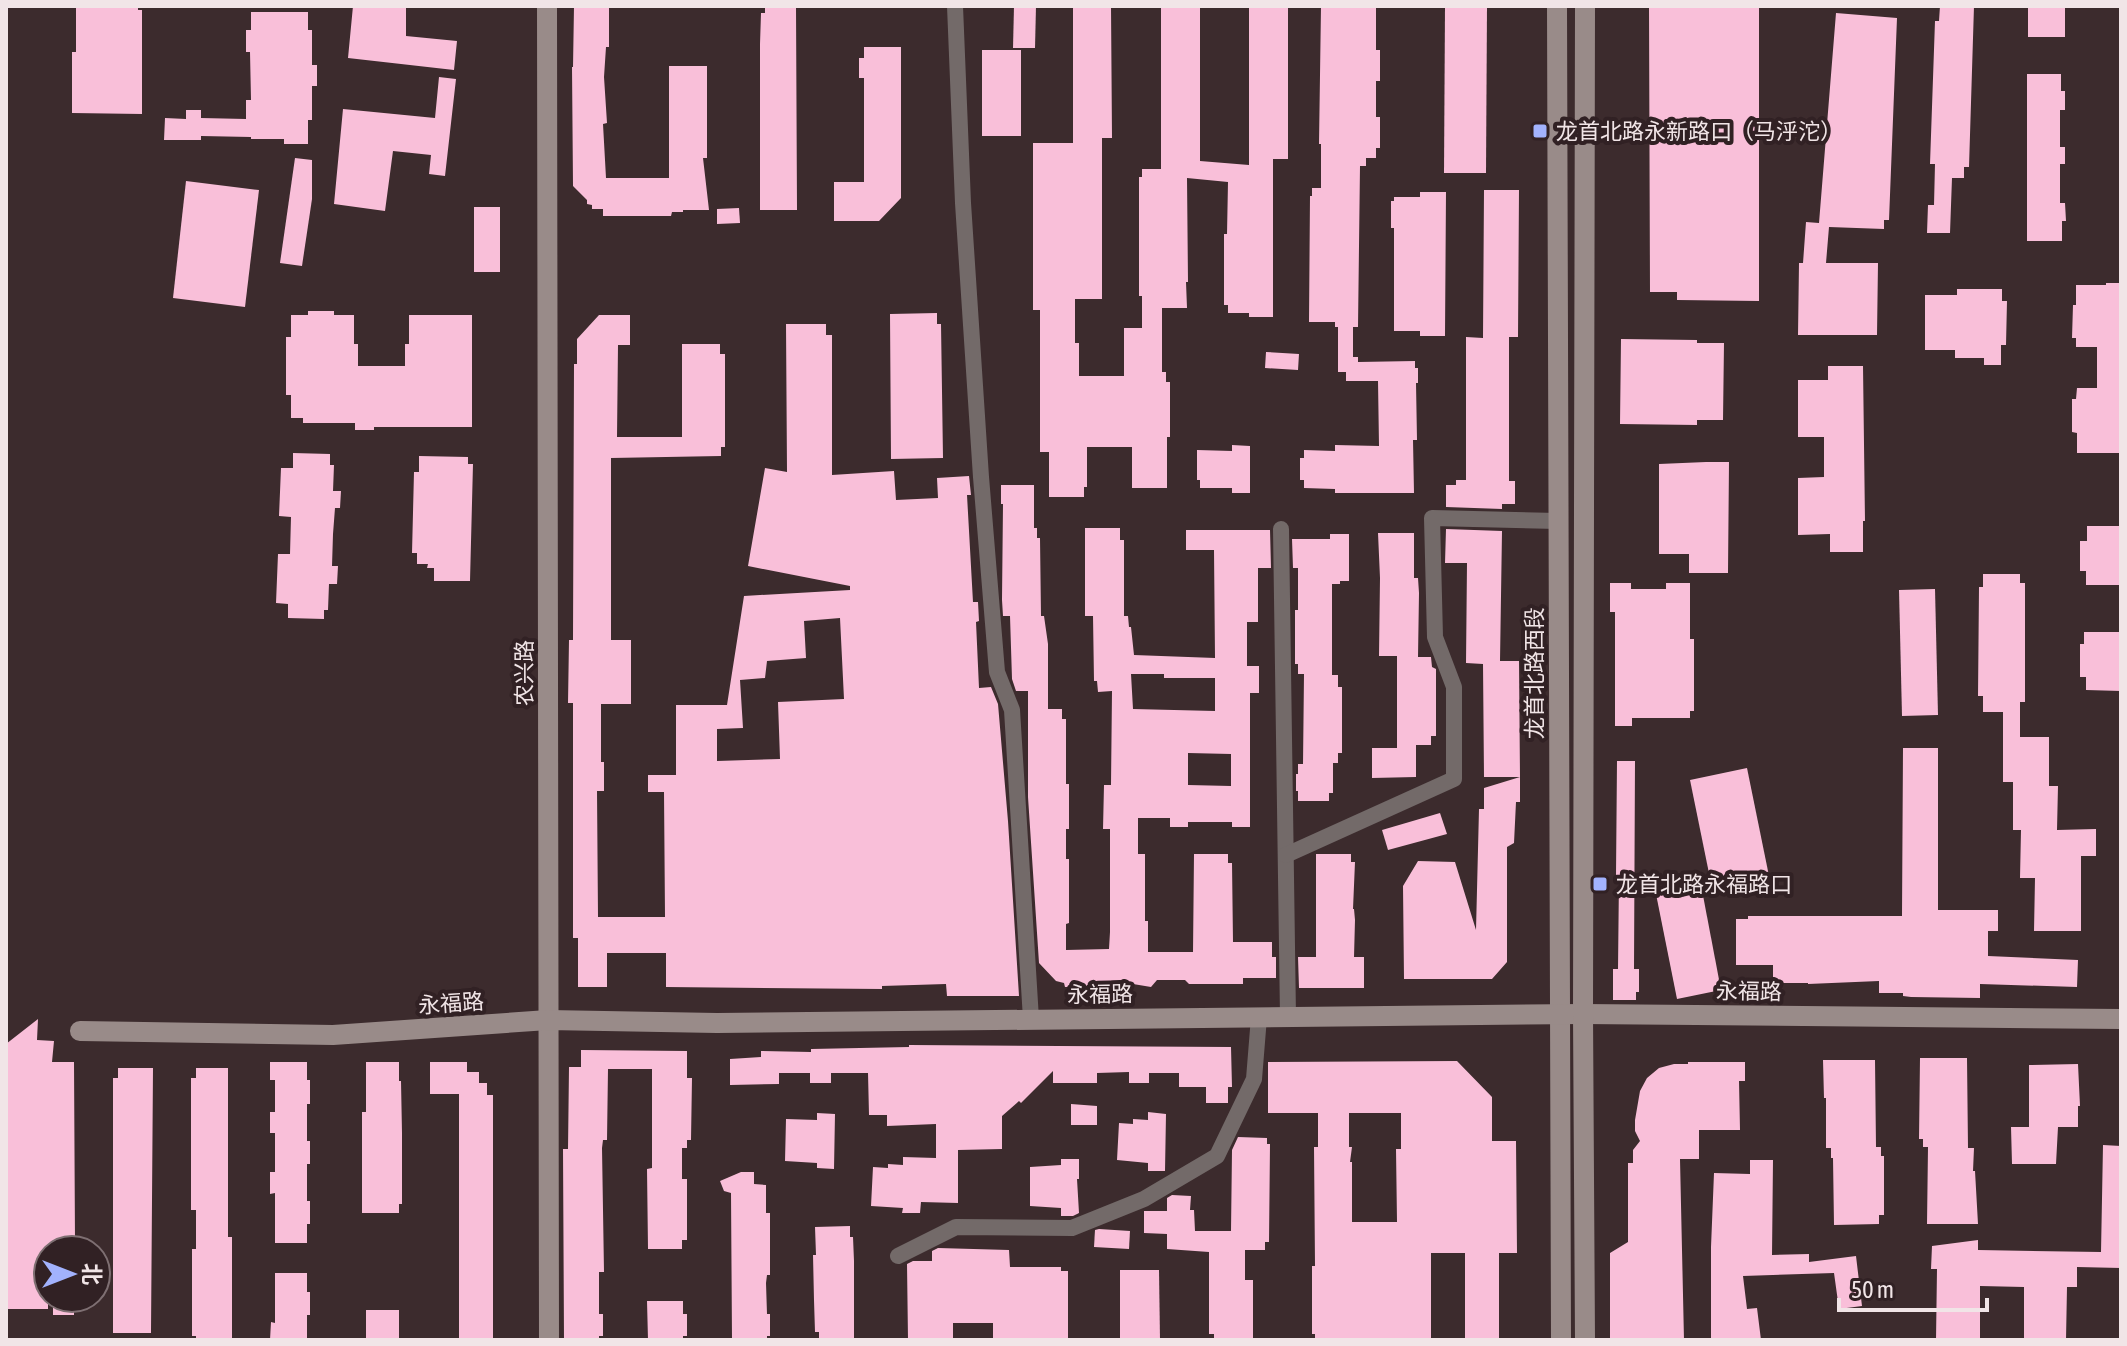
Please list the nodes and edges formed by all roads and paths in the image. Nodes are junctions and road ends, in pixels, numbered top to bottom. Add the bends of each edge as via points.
1 (547, 6) edge
2 (955, 6) edge
3 (1557, 6) edge
4 (1585, 6) edge
5 (1558, 521) junction
6 (1281, 529) dead end
7 (1286, 855) junction
8 (1583, 1014) junction
9 (1559, 1015) junction
10 (1288, 1016) junction
11 (1259, 1017) junction
12 (1031, 1019) junction
13 (2121, 1019) edge
14 (548, 1020) junction
15 (80, 1031) dead end
16 (898, 1256) dead end
17 (549, 1340) edge
18 (1561, 1340) edge
19 (1585, 1340) edge

1 - 14 street, 农兴路
2 - 12 street via 981,477 997,672 1012,710
3 - 5 street, 龙首北路西段
4 - 8 street
5 - 7 street via 1432,518 1435,637 1454,687 1454,779
5 - 9 street, 龙首北路西段
6 - 7 street
7 - 10 street
8 - 9 street, 永福路
8 - 13 street, 永福路
8 - 19 street
9 - 10 street, 永福路
9 - 18 street, 龙首北路西段
10 - 11 street, 永福路
11 - 12 street, 永福路
11 - 16 street via 1254,1079 1217,1156 1144,1199 1072,1228 956,1227
12 - 14 street, 永福路
14 - 15 street, 永福路 via 333,1035
14 - 17 street, 农兴路

